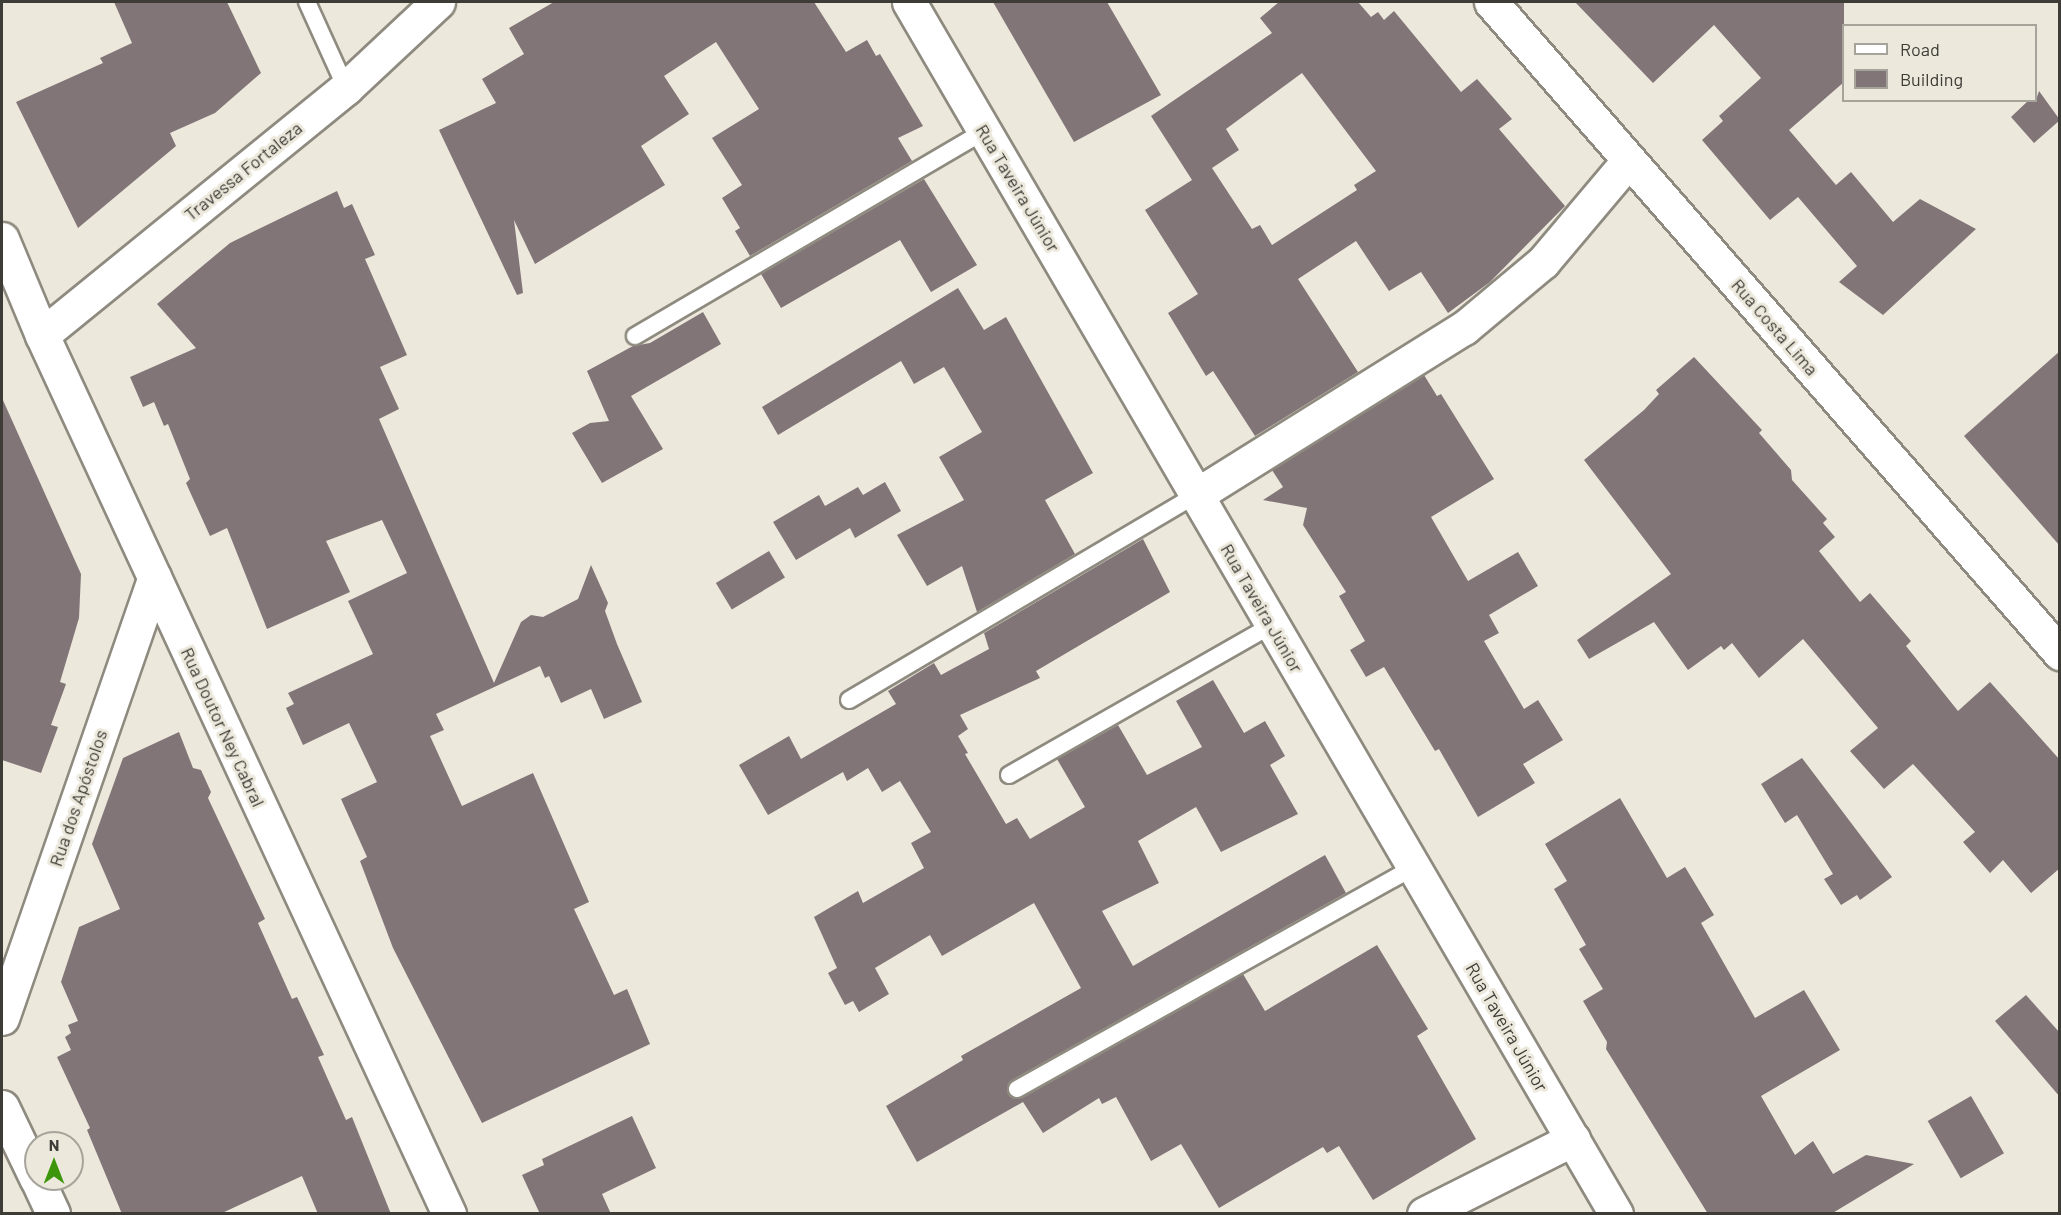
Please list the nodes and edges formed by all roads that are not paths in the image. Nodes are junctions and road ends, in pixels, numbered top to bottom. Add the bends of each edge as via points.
1 (307, 2) edge
2 (438, 2) edge
3 (909, 2) edge
4 (1491, 2) edge
5 (346, 88) junction
6 (984, 130) junction
7 (1629, 160) junction
8 (2, 239) edge
9 (42, 335) junction
10 (634, 336) dead end
11 (1198, 494) junction
12 (154, 578) junction
13 (1272, 625) junction
14 (2060, 653) edge
15 (849, 700) dead end
16 (1009, 775) dead end
17 (1414, 867) junction
18 (2, 1018) edge
19 (1017, 1089) dead end
20 (2, 1107) edge
21 (1572, 1139) junction
22 (24, 1153) edge
23 (42, 1191) edge
24 (53, 1214) edge
25 (449, 1214) edge
26 (1424, 1214) edge
27 (1616, 1214) edge

1 - 5 lane
2 - 5 street, Travessa Fortaleza
3 - 6 street, Rua Taveira Júnior
4 - 7 street, Rua Costa Lima
5 - 9 street, Travessa Fortaleza
6 - 10 lane
6 - 11 street, Rua Taveira Júnior
7 - 11 street via 1543,262 1464,328
7 - 14 street, Rua Costa Lima
8 - 9 street, Rua Doutor Ney Cabral
9 - 12 street, Rua Doutor Ney Cabral
11 - 13 street, Rua Taveira Júnior
11 - 15 lane
12 - 18 street, Rua dos Apóstolos
12 - 25 street, Rua Doutor Ney Cabral
13 - 16 lane
13 - 17 street, Rua Taveira Júnior
17 - 19 lane
17 - 21 street, Rua Taveira Júnior
20 - 22 street
21 - 26 street
21 - 27 street, Rua Taveira Júnior
23 - 24 street

